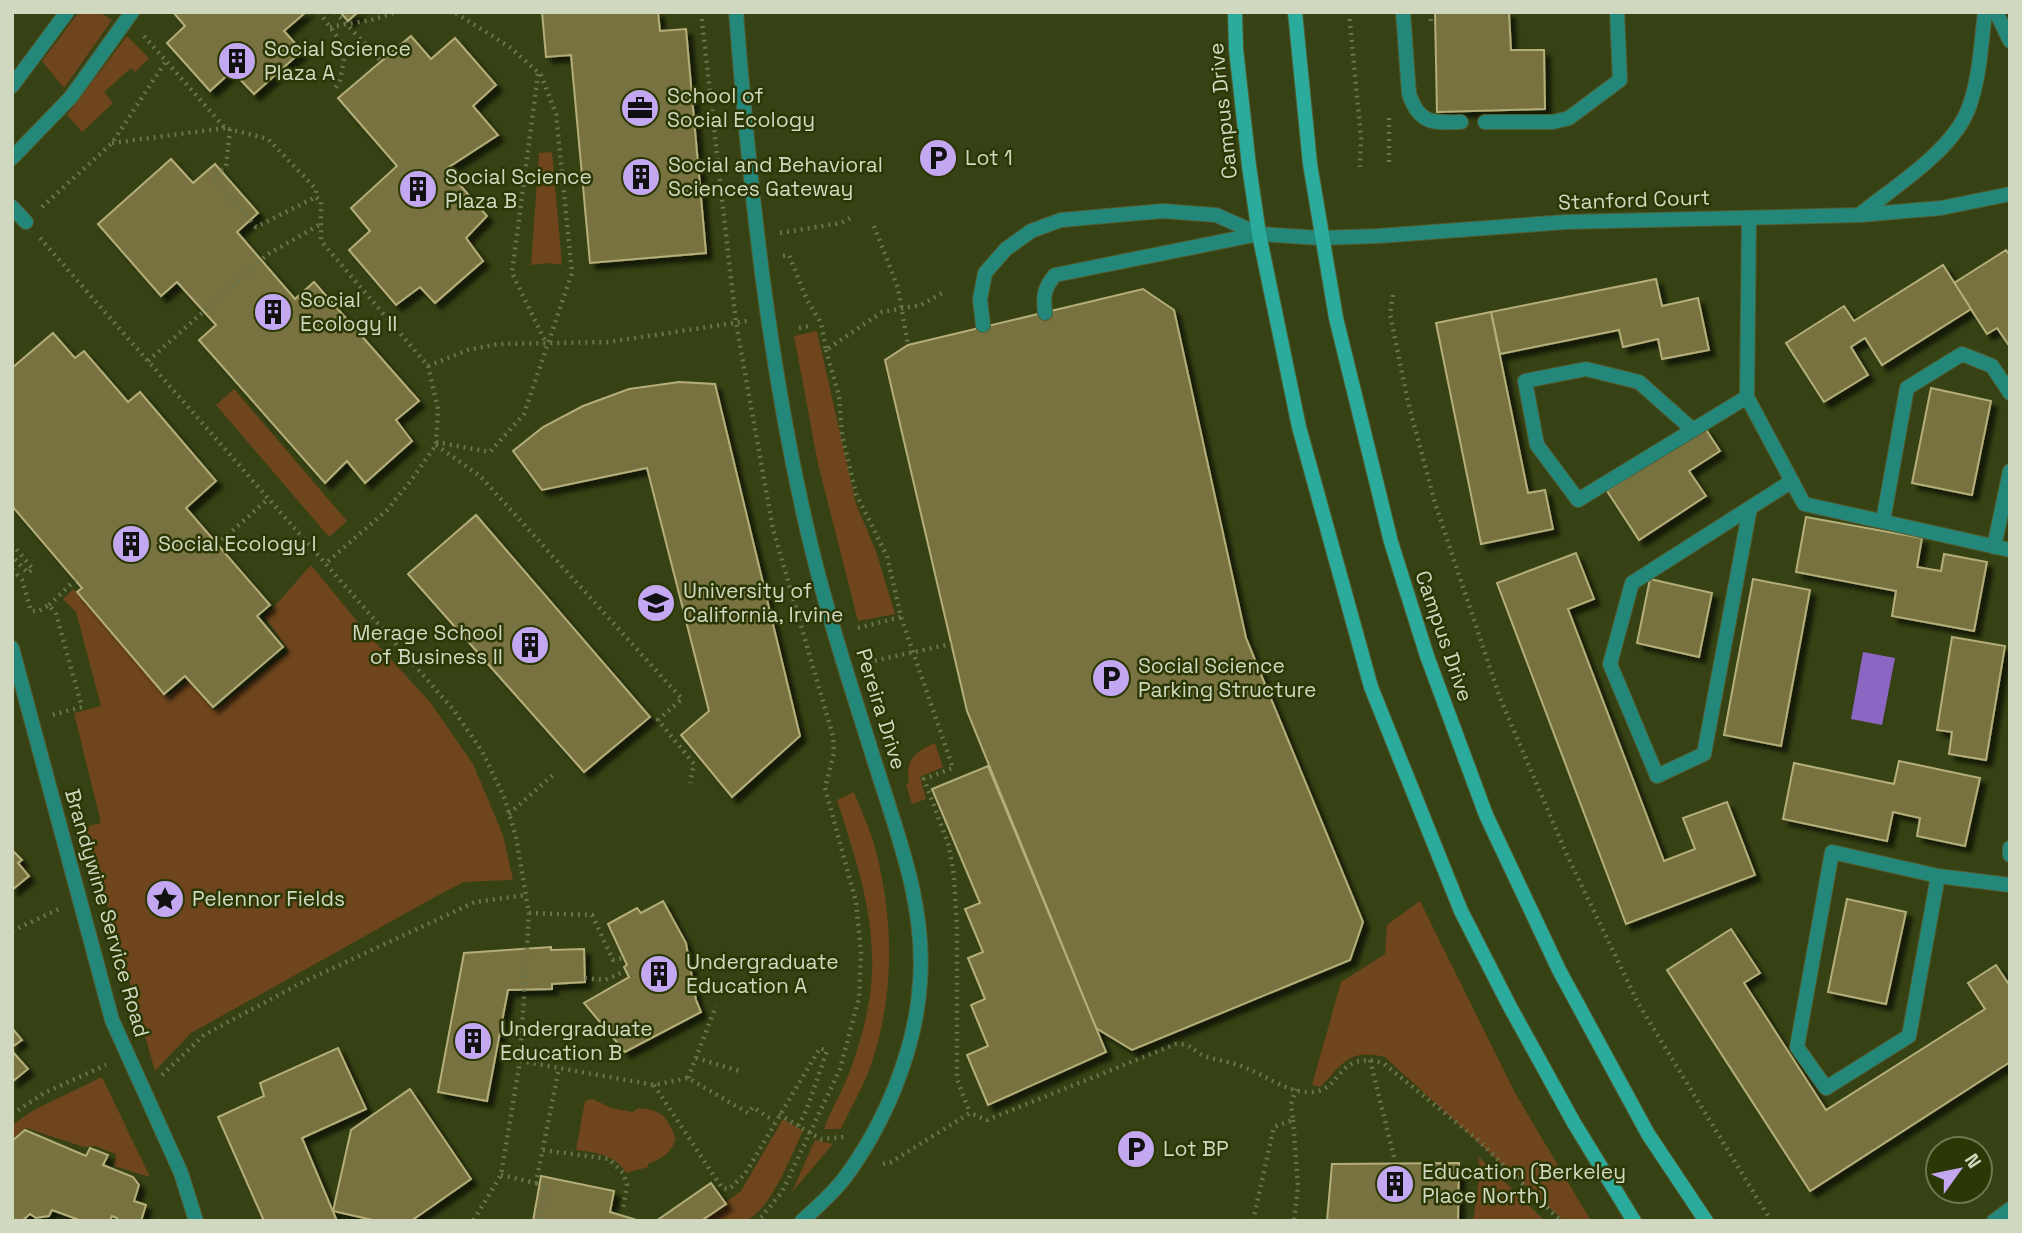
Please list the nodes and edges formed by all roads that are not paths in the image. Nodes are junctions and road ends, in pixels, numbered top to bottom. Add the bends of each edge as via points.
1 (67, 12) edge
2 (736, 12) edge
3 (1235, 12) edge
4 (1295, 12) edge
5 (1403, 12) edge
6 (1617, 12) edge
7 (1985, 12) edge
8 (1996, 12) edge
9 (130, 15) edge
10 (2010, 41) edge
11 (12, 86) edge
12 (1461, 122) dead end
13 (1485, 122) dead end
14 (12, 158) edge
15 (2010, 194) edge
16 (12, 207) edge
17 (1859, 215) junction
18 (1749, 218) junction
19 (26, 222) road end
20 (1259, 234) junction
21 (1321, 238) junction
22 (1045, 313) dead end
23 (983, 326) dead end
24 (2010, 393) edge
25 (1747, 397) junction
26 (1693, 430) junction
27 (2010, 471) edge
28 (1792, 481) junction
29 (1750, 508) junction
30 (1883, 522) junction
31 (1994, 547) junction
32 (2010, 550) edge
33 (12, 648) edge
34 (2010, 848) edge
35 (2010, 855) edge
36 (1938, 876) junction
37 (2010, 885) edge
38 (2010, 1209) edge
39 (196, 1221) edge
40 (802, 1221) edge
41 (1634, 1221) edge
42 (1706, 1221) edge
43 (1994, 1221) edge

1 - 11 street
2 - 40 street, Pereira Drive via 758,237 786,425 811,548 906,859 919,923 920,981 912,1042 863,1150 841,1183
3 - 20 main road, Campus Drive
4 - 21 main road, Campus Drive
5 - 12 street via 1413,107 1422,118 1437,123
6 - 13 street via 1620,80 1569,118
7 - 17 street via 1976,82 1956,132
8 - 10 street
9 - 14 street via 71,97
15 - 17 street, Stanford Court via 1941,208
16 - 19 street
17 - 18 street, Stanford Court
18 - 21 street, Stanford Court via 1566,222
18 - 25 street
20 - 21 street, Stanford Court
20 - 22 street via 1055,275 1045,287
20 - 23 street via 1216,215 1163,211 1061,220 1022,237 985,273 980,299
20 - 41 main road, Campus Drive via 1299,427 1371,687 1461,911 1567,1111
21 - 42 main road, Campus Drive via 1391,542 1486,815 1559,970 1648,1134
24 - 30 street via 1992,366 1962,354 1907,388
25 - 26 street
25 - 28 street
26 - 26 street via 1639,382 1586,369 1525,381 1537,444 1578,500
27 - 31 street
28 - 29 street
28 - 30 street via 1804,504
29 - 29 street via 1704,754 1657,776 1610,664 1632,583
30 - 31 street
31 - 32 street
33 - 39 street, Brandywine Service Road via 111,1020 181,1173
34 - 35 street
36 - 36 street via 1832,852 1797,1047 1826,1088 1909,1036
36 - 37 street
38 - 43 street

